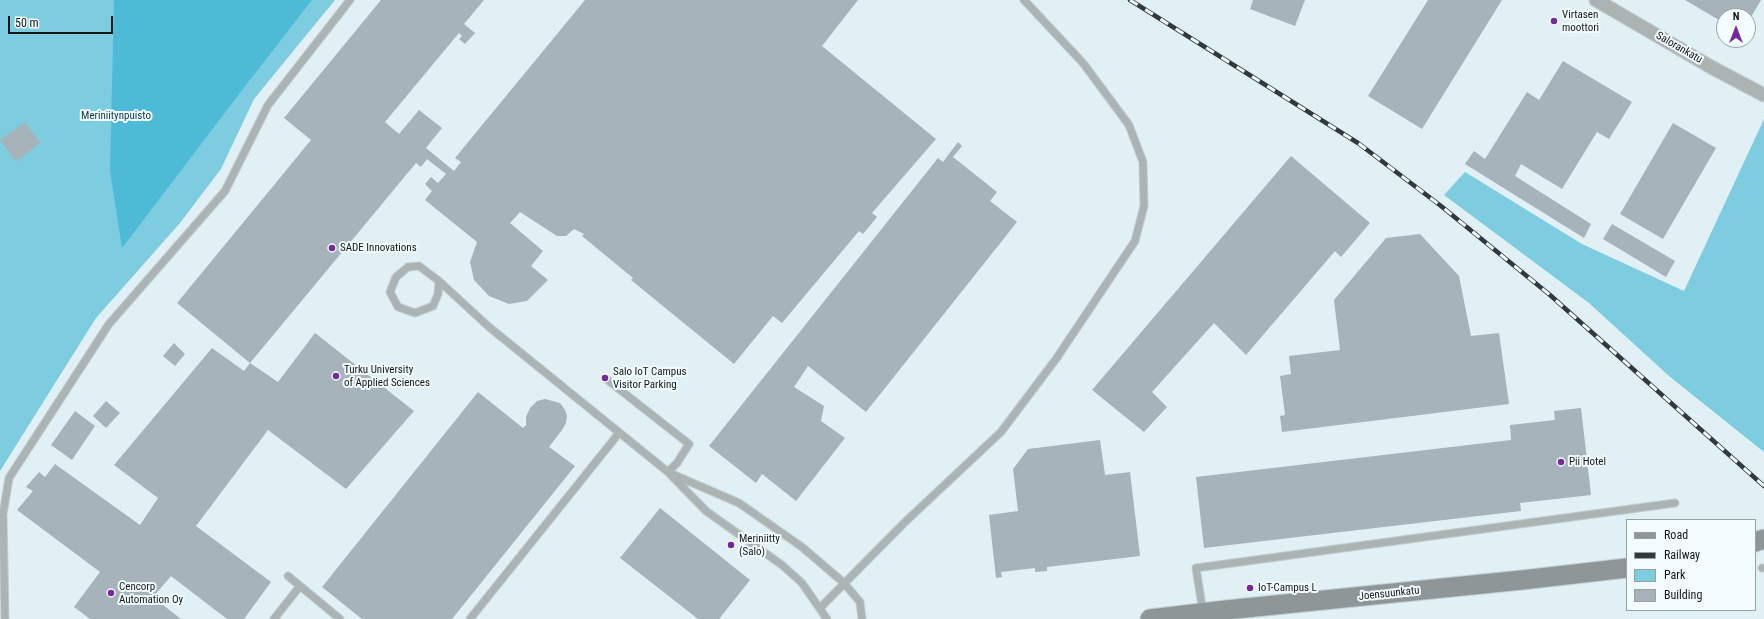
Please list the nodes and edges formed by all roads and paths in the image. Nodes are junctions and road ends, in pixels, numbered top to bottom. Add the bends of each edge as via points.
1 (350, 0) edge
2 (1024, 0) edge
3 (1596, 0) edge
4 (1764, 95) edge
5 (439, 280) junction
6 (605, 378) dead end
7 (619, 433) junction
8 (668, 472) junction
9 (1675, 503) dead end
10 (1626, 568) edge
11 (288, 576) dead end
12 (844, 583) junction
13 (300, 586) junction
14 (5, 606) junction
15 (820, 608) junction
16 (1204, 613) junction
17 (0, 618) edge
18 (5, 619) edge
19 (274, 619) edge
20 (340, 619) edge
21 (470, 619) edge
22 (827, 619) edge
23 (862, 619) edge
24 (1150, 619) edge

1 - 14 lane via 268,105 225,191 109,324 9,478 3,514
2 - 12 lane via 1083,62 1129,125 1143,162 1144,206 1135,241 1056,359 1001,432
3 - 4 street, Salorankatu
5 - 5 lane via 438,294 432,306 415,313 398,307 390,292 396,277 408,267 419,266
5 - 7 lane via 488,326
6 - 8 lane via 689,444
7 - 8 lane
7 - 21 lane
8 - 12 lane via 739,503 802,547
8 - 15 lane via 706,511 782,565 802,583
9 - 16 lane via 1196,568
10 - 16 street, Joensuunkatu
11 - 13 lane
12 - 15 lane
12 - 23 lane via 860,602
13 - 19 lane
13 - 20 lane
14 - 17 lane
14 - 18 lane
15 - 22 lane
16 - 24 street, Joensuunkatu

